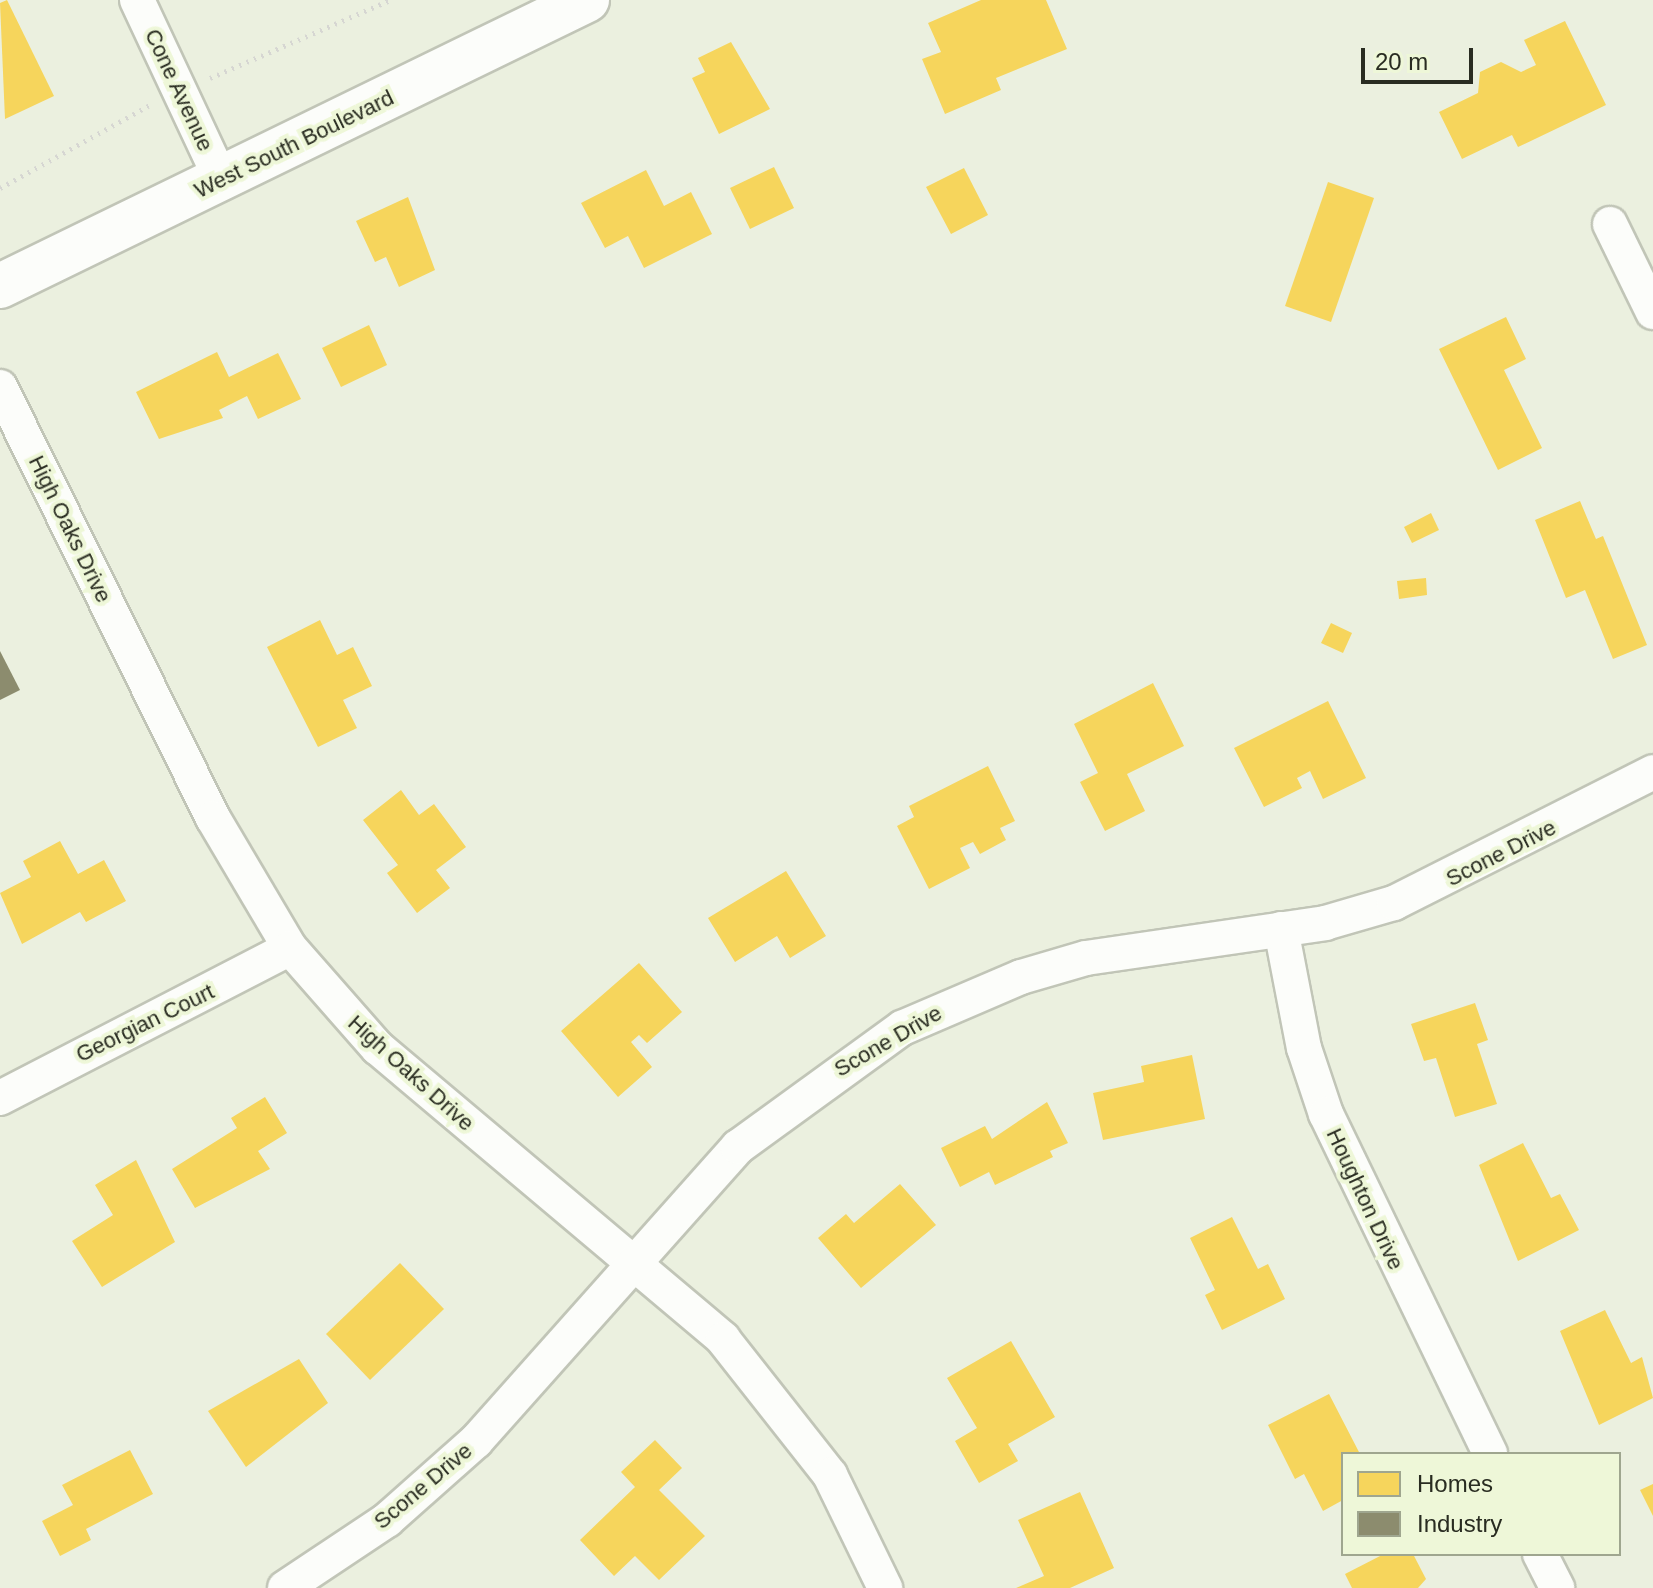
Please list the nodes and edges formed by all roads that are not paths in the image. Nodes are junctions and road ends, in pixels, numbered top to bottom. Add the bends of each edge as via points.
1 (137, 0) edge
2 (587, 0) edge
3 (221, 179) junction
4 (1610, 224) dead end
5 (0, 286) edge
6 (1653, 312) edge
7 (0, 387) edge
8 (1653, 772) edge
9 (1281, 929) junction
10 (290, 948) junction
11 (0, 1098) edge
12 (635, 1262) junction
13 (1489, 1452) edge
14 (1541, 1556) edge
15 (285, 1588) edge
16 (885, 1588) edge
17 (1557, 1588) edge

1 - 3 street, Cone Avenue
2 - 3 street, West South Boulevard
3 - 5 street, West South Boulevard
4 - 6 street
7 - 10 street, High Oaks Drive via 213,818
8 - 9 street, Scone Drive via 1445,883 1325,923
9 - 12 street, Scone Drive via 1086,958 1006,982 902,1028 839,1067 738,1147
9 - 13 street, Houghton Drive via 1304,1048 1326,1114
10 - 11 street, Georgian Court
10 - 12 street, High Oaks Drive via 378,1048
12 - 15 street, Scone Drive via 476,1441 387,1520
12 - 16 street, High Oaks Drive via 723,1339 800,1430 856,1521
14 - 17 street

